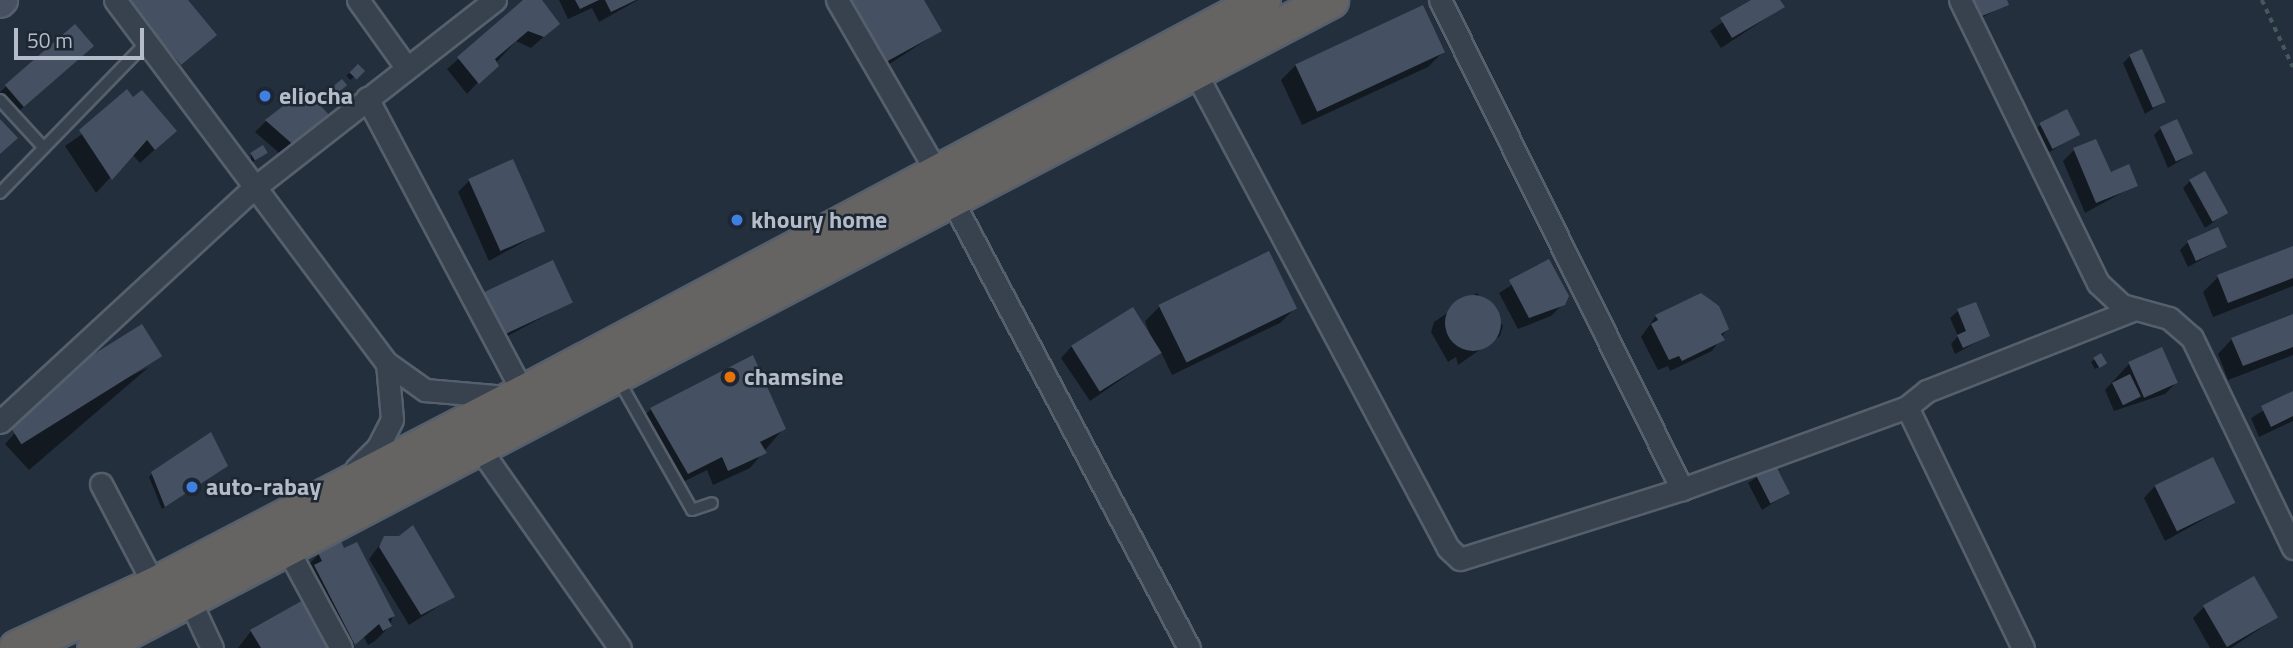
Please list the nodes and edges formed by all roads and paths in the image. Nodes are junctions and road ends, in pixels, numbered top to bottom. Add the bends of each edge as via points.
1 (115, 0) edge
2 (358, 0) edge
3 (495, 0) edge
4 (837, 0) edge
5 (1262, 0) edge
6 (1330, 0) edge
7 (1440, 0) edge
8 (1960, 0) edge
9 (2262, 0) edge
10 (146, 43) junction
11 (406, 67) junction
12 (2293, 67) edge
13 (1194, 70) junction
14 (367, 98) junction
15 (0, 100) edge
16 (44, 148) junction
17 (943, 183) junction
18 (254, 188) junction
19 (0, 193) edge
20 (2135, 309) junction
21 (387, 363) junction
22 (616, 377) junction
23 (519, 395) junction
24 (1907, 407) junction
25 (0, 422) edge
26 (480, 449) junction
27 (100, 484) dead end
28 (1682, 489) junction
29 (312, 503) junction
30 (712, 503) dead end
31 (2293, 548) edge
32 (288, 550) junction
33 (154, 585) junction
34 (190, 601) junction
35 (17, 648) edge
36 (95, 648) edge
37 (212, 648) edge
38 (341, 648) edge
39 (620, 648) edge
40 (1189, 648) edge
41 (2023, 648) edge

1 - 10 street
2 - 11 street
3 - 11 street
4 - 17 street
5 - 17 highway
6 - 13 highway
7 - 28 street
8 - 20 street via 2098,283
9 - 12 path
10 - 16 lane
10 - 18 street
11 - 14 street
13 - 17 highway
13 - 28 street via 1453,555 1477,558
14 - 18 street
14 - 23 street
15 - 16 lane
16 - 19 lane
17 - 22 highway
17 - 23 highway
17 - 40 street
18 - 21 street
18 - 25 street
20 - 24 street via 1927,390
20 - 31 street via 2182,326 2206,358
21 - 23 street via 425,390
21 - 29 street via 395,404 384,437 364,463
22 - 26 highway
22 - 30 lane via 692,510
23 - 29 highway
24 - 28 street
24 - 41 street
26 - 32 highway
26 - 39 street
27 - 33 street
29 - 33 highway
32 - 34 highway
32 - 38 street
33 - 35 highway
34 - 36 highway
34 - 37 street

